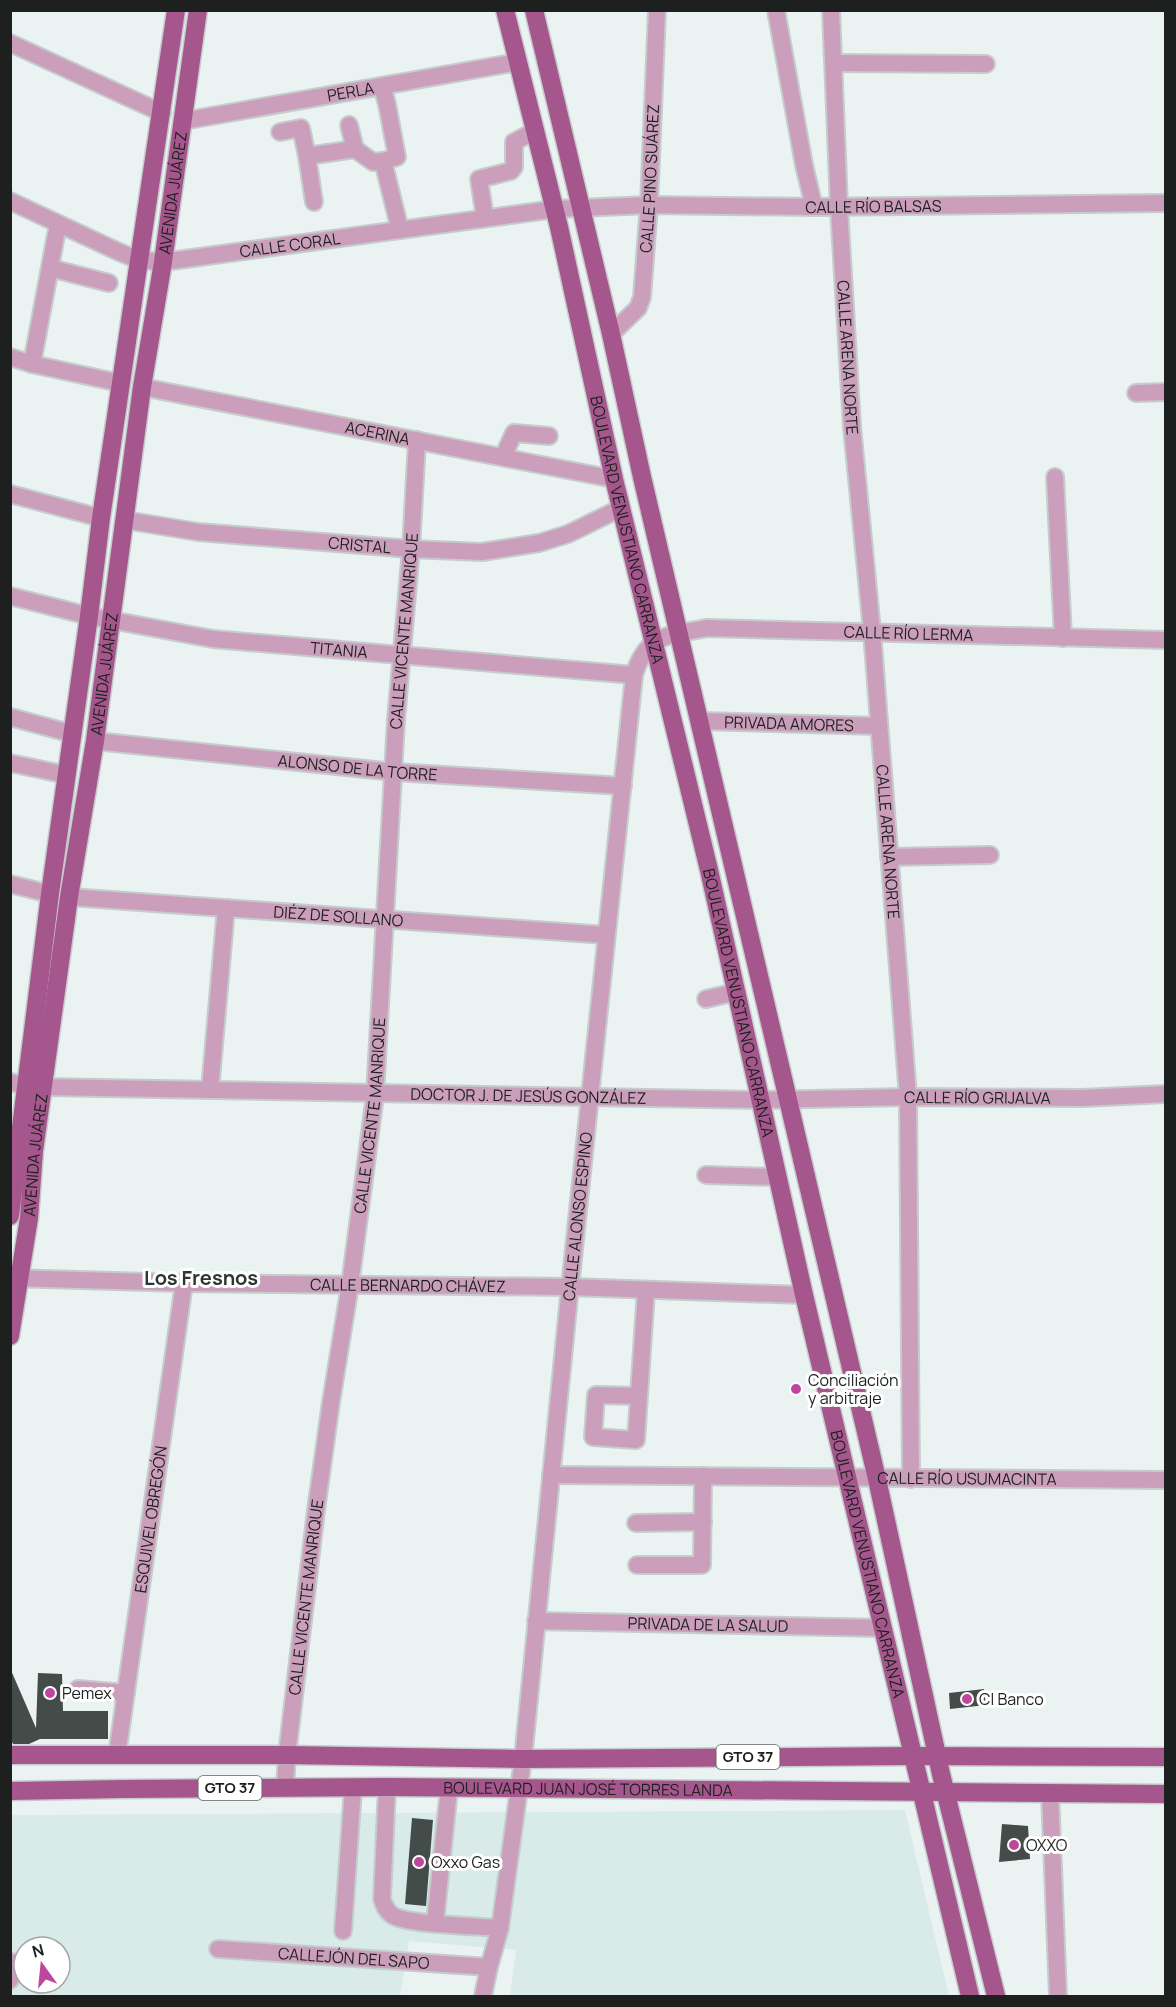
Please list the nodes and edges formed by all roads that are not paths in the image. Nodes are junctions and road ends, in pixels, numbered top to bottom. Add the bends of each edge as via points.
1 (177, 10) edge
2 (198, 10) edge
3 (506, 10) edge
4 (534, 10) edge
5 (657, 10) edge
6 (776, 10) edge
7 (831, 10) edge
8 (10, 43) edge
9 (518, 62) junction
10 (834, 63) junction
11 (986, 64) dead end
12 (382, 86) junction
13 (162, 113) junction
14 (183, 121) junction
15 (349, 125) dead end
16 (535, 131) junction
17 (280, 132) dead end
18 (355, 149) junction
19 (307, 156) junction
20 (383, 161) junction
21 (10, 201) edge
22 (315, 202) dead end
23 (1166, 203) edge
24 (648, 205) junction
25 (814, 207) junction
26 (839, 207) junction
27 (581, 208) junction
28 (555, 209) junction
29 (485, 218) junction
30 (58, 224) junction
31 (400, 230) junction
32 (139, 260) junction
33 (163, 262) junction
34 (50, 268) junction
35 (109, 283) dead end
36 (611, 334) junction
37 (10, 357) edge
38 (32, 364) junction
39 (120, 383) junction
40 (142, 387) junction
41 (1166, 392) edge
42 (1136, 393) dead end
43 (549, 436) dead end
44 (417, 440) junction
45 (503, 457) junction
46 (1055, 477) dead end
47 (614, 479) junction
48 (10, 494) edge
49 (621, 508) junction
50 (100, 518) junction
51 (125, 520) junction
52 (411, 549) junction
53 (10, 596) edge
54 (89, 616) junction
55 (112, 621) junction
56 (872, 631) junction
57 (680, 633) junction
58 (1063, 638) junction
59 (1166, 640) edge
60 (653, 641) junction
61 (403, 656) junction
62 (634, 675) junction
63 (10, 717) edge
64 (701, 721) junction
65 (879, 726) junction
66 (73, 734) junction
67 (95, 741) junction
68 (10, 763) edge
69 (394, 772) junction
70 (67, 775) junction
71 (623, 786) junction
72 (990, 855) dead end
73 (888, 856) junction
74 (10, 884) edge
75 (50, 894) junction
76 (69, 897) junction
77 (226, 908) junction
78 (386, 918) junction
79 (606, 935) junction
80 (736, 992) junction
81 (706, 999) dead end
82 (27, 1085) edge
83 (210, 1090) junction
84 (1166, 1094) edge
85 (375, 1095) junction
86 (908, 1096) junction
87 (590, 1098) junction
88 (761, 1100) junction
89 (787, 1100) junction
90 (706, 1175) dead end
91 (777, 1177) junction
92 (10, 1216) edge
93 (15, 1279) edge
94 (184, 1283) junction
95 (350, 1285) junction
96 (570, 1287) junction
97 (646, 1290) junction
98 (804, 1295) junction
99 (10, 1336) edge
100 (639, 1396) dead end
101 (551, 1475) junction
102 (704, 1476) junction
103 (848, 1477) junction
104 (877, 1479) junction
105 (911, 1479) junction
106 (1166, 1480) edge
107 (703, 1522) junction
108 (636, 1523) dead end
109 (637, 1565) dead end
110 (536, 1621) junction
111 (882, 1628) junction
112 (78, 1689) dead end
113 (126, 1693) junction
114 (10, 1755) edge
115 (117, 1755) junction
116 (287, 1755) junction
117 (913, 1756) junction
118 (938, 1756) junction
119 (1166, 1757) edge
120 (523, 1759) junction
121 (285, 1788) junction
122 (353, 1788) junction
123 (387, 1788) junction
124 (449, 1789) junction
125 (519, 1789) junction
126 (10, 1791) edge
127 (921, 1791) junction
128 (946, 1792) junction
129 (1050, 1793) junction
130 (1166, 1794) edge
131 (435, 1923) junction
132 (500, 1928) junction
133 (343, 1930) dead end
134 (218, 1949) dead end
135 (10, 1962) edge
136 (489, 1967) junction
137 (10, 1980) edge
138 (483, 1996) edge
139 (970, 1996) edge
140 (996, 1996) edge
141 (1058, 1996) edge

1 - 13 main road, AVENIDA JUÁREZ
2 - 14 main road, AVENIDA JUÁREZ
3 - 9 main road, BOULEVARD VENUSTIANO CARRANZA
4 - 27 main road, BOULEVARD VENUSTIANO CARRANZA
5 - 24 street, CALLE PINO SUÁREZ
6 - 25 street
7 - 10 street, CALLE ARENA NORTE
8 - 13 street
9 - 12 street, PERLA
9 - 16 main road, BOULEVARD VENUSTIANO CARRANZA
10 - 11 street
10 - 26 street, CALLE ARENA NORTE
12 - 14 street, PERLA
12 - 20 street via 397,157
13 - 32 main road, AVENIDA JUÁREZ
14 - 33 main road, AVENIDA JUÁREZ
15 - 18 street
16 - 28 main road, BOULEVARD VENUSTIANO CARRANZA
16 - 29 street via 514,142 511,171 479,179
17 - 19 street via 301,128
18 - 19 street
18 - 20 street via 373,162
19 - 22 street
20 - 31 street
21 - 30 street, CALLE CORAL
23 - 26 street, CALLE RÍO BALSAS
24 - 25 street, CALLE RÍO BALSAS
24 - 27 street, CALLE RÍO BALSAS
24 - 36 street, CALLE PINO SUÁREZ via 642,297 638,308
25 - 26 street, CALLE RÍO BALSAS
26 - 56 street, CALLE ARENA NORTE via 852,427
27 - 28 street, CALLE CORAL
27 - 36 main road, BOULEVARD VENUSTIANO CARRANZA
28 - 29 street, CALLE CORAL
28 - 47 main road, BOULEVARD VENUSTIANO CARRANZA
29 - 31 street, CALLE CORAL
30 - 32 street, CALLE CORAL
30 - 34 street
31 - 33 street, CALLE CORAL
32 - 33 street, CALLE CORAL
32 - 39 main road, AVENIDA JUÁREZ
33 - 40 main road, AVENIDA JUÁREZ
34 - 35 street
34 - 38 street
36 - 57 main road, BOULEVARD VENUSTIANO CARRANZA
37 - 38 street
38 - 39 street
39 - 50 main road, AVENIDA JUÁREZ
40 - 44 street, ACERINA
40 - 51 main road, AVENIDA JUÁREZ
41 - 42 street
43 - 45 street via 514,433
44 - 45 street, ACERINA
44 - 52 street, CALLE VICENTE MANRIQUE
45 - 47 street, ACERINA
46 - 58 street
47 - 49 main road, BOULEVARD VENUSTIANO CARRANZA
48 - 50 street
49 - 52 street, CRISTAL via 568,534 520,547 482,552
49 - 60 main road, BOULEVARD VENUSTIANO CARRANZA
50 - 54 main road, AVENIDA JUÁREZ
51 - 52 street, CRISTAL via 198,532
51 - 55 main road, AVENIDA JUÁREZ
52 - 61 street, CALLE VICENTE MANRIQUE
53 - 54 street, TITANIA
54 - 55 street, TITANIA
54 - 66 main road, AVENIDA JUÁREZ
55 - 61 street, TITANIA via 213,639
55 - 67 main road, AVENIDA JUÁREZ
56 - 57 street, CALLE RÍO LERMA via 707,628
56 - 58 street, CALLE RÍO LERMA
56 - 65 street, CALLE ARENA NORTE
57 - 60 street, CALLE RÍO LERMA
57 - 64 main road, BOULEVARD VENUSTIANO CARRANZA
58 - 59 street, CALLE RÍO LERMA
60 - 62 street
60 - 80 main road, BOULEVARD VENUSTIANO CARRANZA
61 - 62 street, TITANIA
61 - 69 street, CALLE VICENTE MANRIQUE
62 - 71 street, CALLE ALONSO ESPINO
63 - 66 street
64 - 65 street, PRIVADA AMORES
64 - 89 main road, BOULEVARD VENUSTIANO CARRANZA
65 - 73 street, CALLE ARENA NORTE
66 - 70 main road, AVENIDA JUÁREZ
67 - 69 street, ALONSO DE LA TORRE
67 - 76 main road, AVENIDA JUÁREZ
68 - 70 street
69 - 71 street, ALONSO DE LA TORRE
69 - 78 street, CALLE VICENTE MANRIQUE
70 - 75 main road, AVENIDA JUÁREZ
71 - 79 street, CALLE ALONSO ESPINO
72 - 73 street
73 - 86 street, CALLE ARENA NORTE
74 - 75 street
75 - 82 main road, AVENIDA JUÁREZ
76 - 77 street, DIÉZ DE SOLLANO
76 - 82 main road, AVENIDA JUÁREZ
77 - 78 street, DIÉZ DE SOLLANO
77 - 83 street
78 - 79 street, DIÉZ DE SOLLANO
78 - 85 street, CALLE VICENTE MANRIQUE
79 - 87 street, CALLE ALONSO ESPINO
80 - 81 street
80 - 88 main road, BOULEVARD VENUSTIANO CARRANZA
82 - 83 street, DOCTOR J. DE JESÚS GONZÁLEZ
82 - 92 main road, AVENIDA JUÁREZ
82 - 93 main road, AVENIDA JUÁREZ via 34,1151 29,1218
83 - 85 street, DOCTOR J. DE JESÚS GONZÁLEZ
84 - 86 street, CALLE RÍO GRIJALVA via 1082,1098
85 - 87 street, DOCTOR J. DE JESÚS GONZÁLEZ
85 - 95 street, CALLE VICENTE MANRIQUE
86 - 89 street, CALLE RÍO GRIJALVA
86 - 105 street, CALLE ARENA NORTE
87 - 88 street, DOCTOR J. DE JESÚS GONZÁLEZ
87 - 96 street, CALLE ALONSO ESPINO
88 - 89 street, CALLE RÍO GRIJALVA
88 - 91 main road, BOULEVARD VENUSTIANO CARRANZA
89 - 104 main road, BOULEVARD VENUSTIANO CARRANZA
90 - 91 street
91 - 98 main road, BOULEVARD VENUSTIANO CARRANZA
93 - 94 street, CALLE BERNARDO CHÁVEZ
93 - 99 main road, AVENIDA JUÁREZ
94 - 95 street, CALLE BERNARDO CHÁVEZ
94 - 113 street, ESQUIVEL OBREGÓN
95 - 96 street, CALLE BERNARDO CHÁVEZ
95 - 116 street, CALLE VICENTE MANRIQUE via 316,1510
96 - 97 street, CALLE BERNARDO CHÁVEZ
96 - 101 street, CALLE ALONSO ESPINO
97 - 98 street, CALLE BERNARDO CHÁVEZ
97 - 100 street
98 - 103 main road, BOULEVARD VENUSTIANO CARRANZA
101 - 102 street, CALLE RÍO USUMACINTA
101 - 110 street, CALLE ALONSO ESPINO
102 - 103 street, CALLE RÍO USUMACINTA
102 - 107 street
103 - 104 street, CALLE RÍO USUMACINTA
103 - 111 main road, BOULEVARD VENUSTIANO CARRANZA
104 - 105 street, CALLE RÍO USUMACINTA
104 - 118 main road, BOULEVARD VENUSTIANO CARRANZA
105 - 106 street, CALLE RÍO USUMACINTA
107 - 108 street
107 - 109 street via 702,1565
110 - 111 street, PRIVADA DE LA SALUD
110 - 120 street, CALLE ALONSO ESPINO
111 - 117 main road, BOULEVARD VENUSTIANO CARRANZA
112 - 113 street
113 - 115 street, ESQUIVEL OBREGÓN
114 - 115 main road, BOULEVARD JUAN JOSÉ TORRES LANDA / GTO 37
115 - 116 main road, BOULEVARD JUAN JOSÉ TORRES LANDA / GTO 37
116 - 120 main road, BOULEVARD JUAN JOSÉ TORRES LANDA / GTO 37
116 - 121 street, CALLE VICENTE MANRIQUE
117 - 118 main road, BOULEVARD JUAN JOSÉ TORRES LANDA / GTO 37
117 - 120 main road, BOULEVARD JUAN JOSÉ TORRES LANDA / GTO 37
117 - 127 main road, BOULEVARD VENUSTIANO CARRANZA
118 - 119 main road, BOULEVARD JUAN JOSÉ TORRES LANDA / GTO 37
118 - 128 main road, BOULEVARD VENUSTIANO CARRANZA
120 - 125 street, CALLE ALONSO ESPINO
121 - 122 main road, BOULEVARD JUAN JOSÉ TORRES LANDA / GTO 37
121 - 126 main road, BOULEVARD JUAN JOSÉ TORRES LANDA / GTO 37
122 - 123 main road, BOULEVARD JUAN JOSÉ TORRES LANDA / GTO 37
122 - 133 street
123 - 124 main road, BOULEVARD JUAN JOSÉ TORRES LANDA / GTO 37
123 - 131 street via 382,1899 394,1917
124 - 125 main road, BOULEVARD JUAN JOSÉ TORRES LANDA / GTO 37
124 - 131 street
125 - 127 main road, BOULEVARD JUAN JOSÉ TORRES LANDA / GTO 37
125 - 132 street, CALLE ALONSO ESPINO
127 - 128 main road, BOULEVARD JUAN JOSÉ TORRES LANDA / GTO 37
127 - 139 main road, BOULEVARD VENUSTIANO CARRANZA
128 - 129 main road, BOULEVARD JUAN JOSÉ TORRES LANDA / GTO 37
128 - 140 main road, BOULEVARD VENUSTIANO CARRANZA
129 - 130 main road, BOULEVARD JUAN JOSÉ TORRES LANDA / GTO 37
129 - 141 street
131 - 132 street
132 - 136 street, CALLE ALONSO ESPINO
134 - 136 street, CALLEJÓN DEL SAPO
135 - 137 street
136 - 138 street, CALLE ALONSO ESPINO

